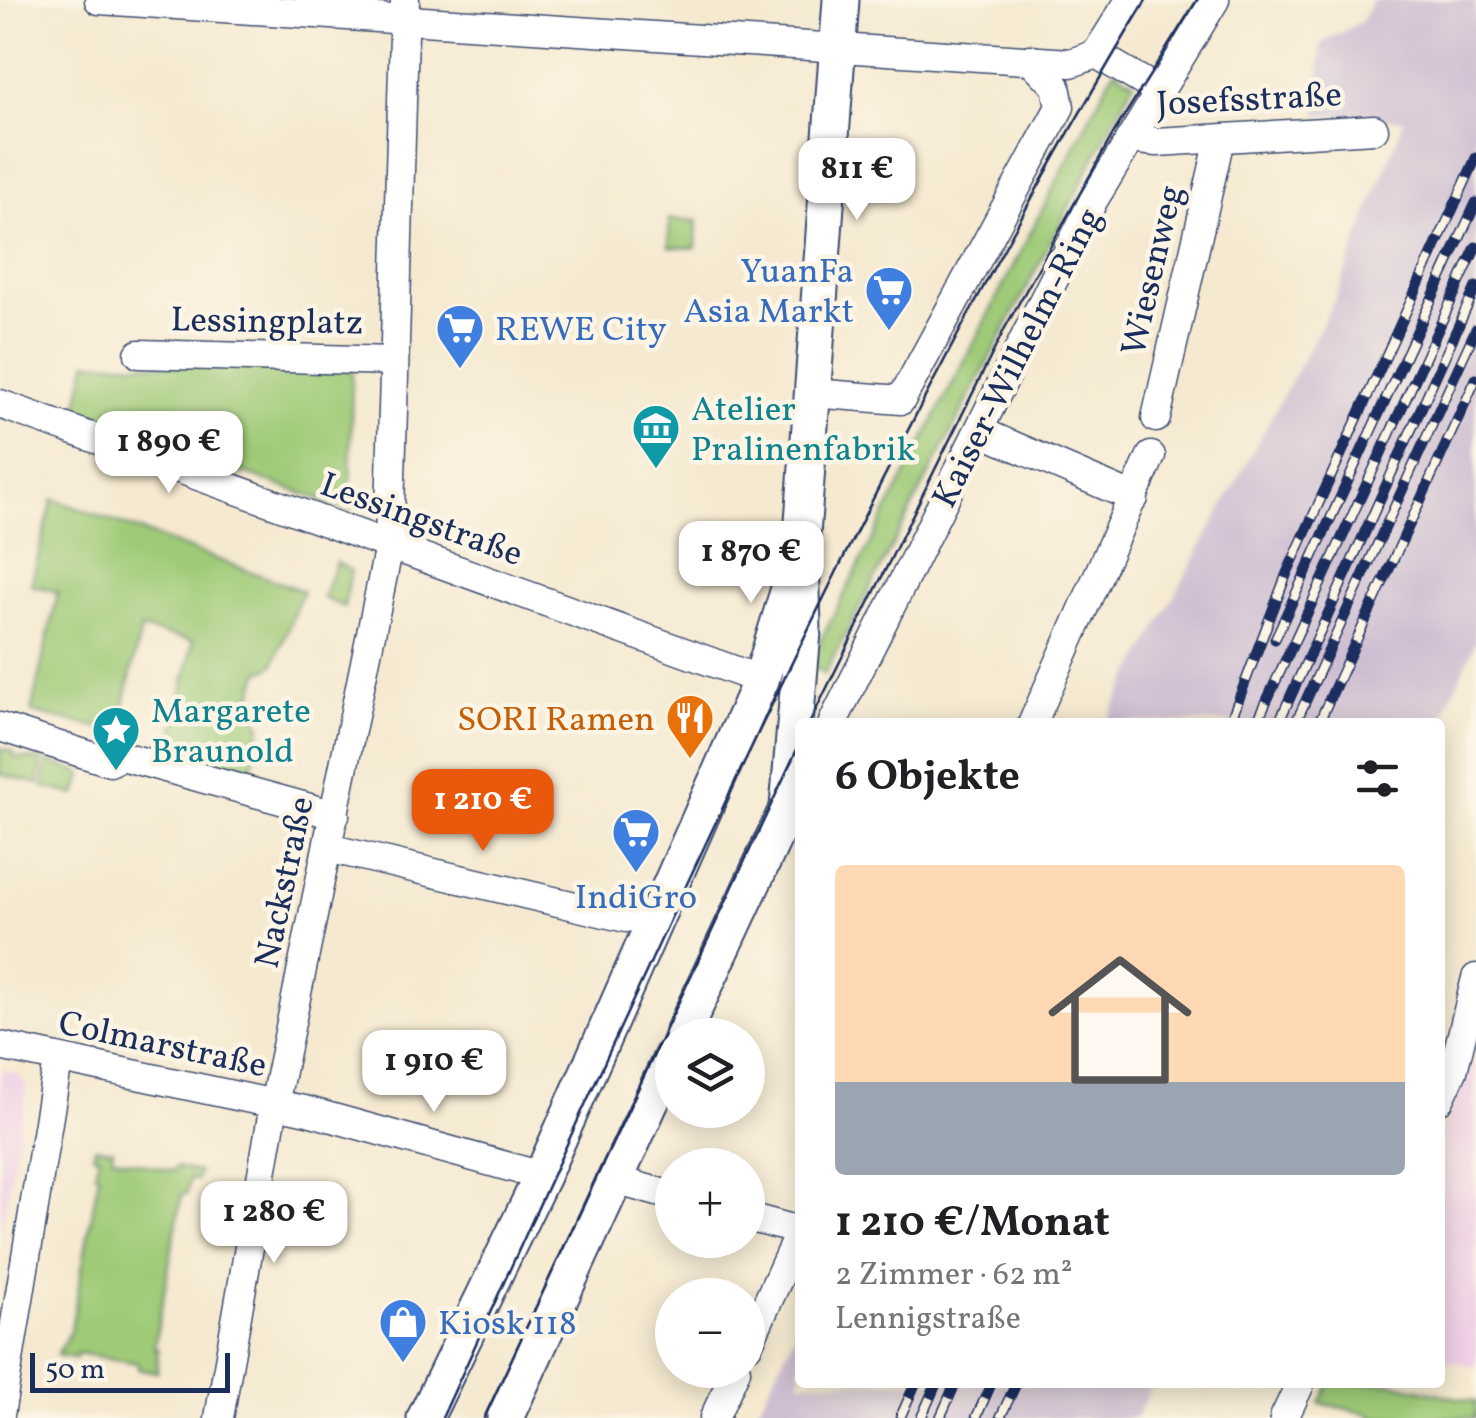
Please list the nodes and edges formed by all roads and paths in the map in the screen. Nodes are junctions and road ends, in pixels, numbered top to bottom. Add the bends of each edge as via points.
1 (98, 0) edge
2 (841, 0) edge
3 (1130, 0) edge
4 (1215, 0) edge
5 (404, 11) edge
6 (838, 48) junction
7 (1096, 54) junction
8 (1030, 59) junction
9 (1159, 91) junction
10 (1374, 129) dead end
11 (1220, 138) junction
12 (1130, 140) junction
13 (139, 354) dead end
14 (393, 362) junction
15 (812, 393) junction
16 (0, 404) edge
17 (1156, 418) dead end
18 (979, 431) junction
19 (1151, 456) dead end
20 (1134, 498) junction
21 (389, 546) junction
22 (801, 550) junction
23 (761, 680) junction
24 (799, 718) edge
25 (835, 718) edge
26 (1036, 718) edge
27 (0, 726) edge
28 (794, 795) edge
29 (335, 816) junction
30 (328, 848) junction
31 (626, 918) dead end
32 (1476, 978) edge
33 (690, 1018) edge
34 (0, 1046) edge
35 (58, 1061) junction
36 (1445, 1088) edge
37 (655, 1093) edge
38 (274, 1105) junction
39 (542, 1176) junction
40 (615, 1180) junction
41 (655, 1191) edge
42 (765, 1222) edge
43 (795, 1230) edge
44 (795, 1242) edge
45 (765, 1308) edge
46 (728, 1388) edge
47 (1297, 1388) edge
48 (0, 1415) edge
49 (218, 1418) edge
50 (425, 1418) edge
51 (505, 1418) edge
52 (714, 1418) edge
53 (1284, 1418) edge

1 - 5 street
2 - 6 street
3 - 7 street
4 - 9 street, Kaiser-Wilhelm-Ring
5 - 6 street
5 - 14 street, Nackstraße
6 - 8 street
6 - 15 street
7 - 8 street via 1071,62
7 - 9 street, Josefsstraße
8 - 15 street via 1056,86 1060,108 901,400
9 - 12 street, Kaiser-Wilhelm-Ring
10 - 11 street, Josefsstraße
11 - 12 street, Josefsstraße
11 - 17 street, Wiesenweg
12 - 18 street, Kaiser-Wilhelm-Ring
13 - 14 street, Lessingplatz
14 - 21 street, Nackstraße
15 - 22 street
16 - 21 street, Lessingstraße
18 - 20 street
18 - 25 street, Kaiser-Wilhelm-Ring
19 - 20 street
20 - 26 street
21 - 23 street, Lessingstraße
21 - 29 street, Nackstraße
22 - 23 street
22 - 24 street
23 - 39 street
27 - 29 street via 110,762 122,756
28 - 33 street
29 - 30 street, Nackstraße
30 - 31 street
30 - 38 street, Nackstraße
32 - 36 street
34 - 35 street, Colmarstraße
35 - 38 street, Colmarstraße
35 - 48 street
37 - 40 street
38 - 39 street, Colmarstraße
38 - 49 street, Nackstraße
39 - 50 street
40 - 41 street
40 - 51 street
42 - 43 street
44 - 45 street
46 - 52 street
47 - 53 street

